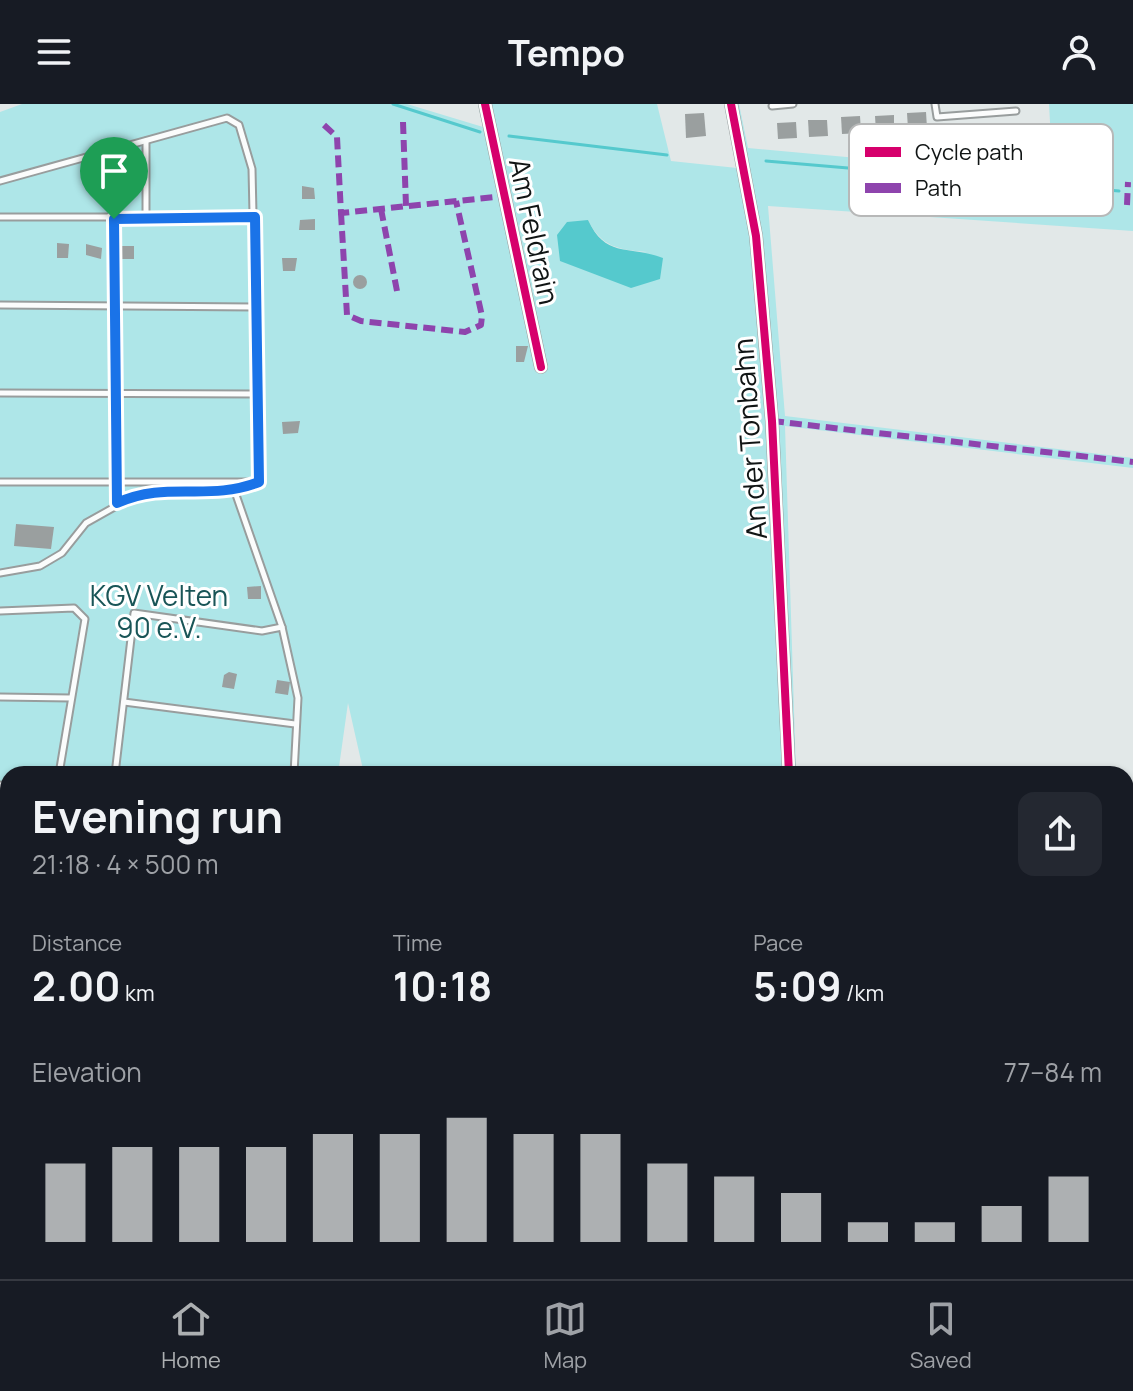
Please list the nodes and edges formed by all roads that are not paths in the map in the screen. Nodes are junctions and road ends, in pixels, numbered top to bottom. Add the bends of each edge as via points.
1 (485, 104) edge
2 (731, 104) edge
3 (793, 104) edge
4 (935, 104) edge
5 (772, 106) dead end
6 (1016, 111) dead end
7 (146, 141) junction
8 (0, 181) edge
9 (0, 217) edge
10 (255, 217) junction
11 (114, 219) junction
12 (146, 219) junction
13 (0, 305) edge
14 (116, 306) junction
15 (254, 307) junction
16 (541, 367) dead end
17 (0, 393) edge
18 (118, 394) junction
19 (257, 394) junction
20 (115, 481) junction
21 (0, 482) edge
22 (259, 482) junction
23 (235, 492) junction
24 (117, 503) junction
25 (0, 573) edge
26 (0, 611) edge
27 (282, 627) junction
28 (0, 697) edge
29 (71, 698) junction
30 (124, 702) junction
31 (295, 724) junction
32 (60, 766) edge
33 (116, 766) edge
34 (294, 766) edge
35 (789, 766) edge

1 - 16 street, Am Feldrain
2 - 35 street, An der Tonbahn via 756,236 771,405
3 - 5 lane
4 - 6 lane via 937,117
7 - 8 lane
7 - 10 lane via 235,119 252,169
7 - 12 lane
9 - 11 lane
10 - 12 lane
10 - 15 lane
11 - 12 lane
11 - 14 lane
13 - 14 lane
14 - 15 lane
14 - 18 lane
15 - 19 lane
17 - 18 lane
18 - 19 lane
18 - 20 lane
19 - 22 lane
20 - 21 lane
20 - 22 lane
20 - 24 lane
22 - 23 lane
23 - 24 lane via 143,491
23 - 27 lane
24 - 25 lane via 86,523 62,553 40,566
26 - 29 lane via 74,608 85,619
27 - 30 lane via 262,631 134,613
27 - 31 lane via 298,698
28 - 29 lane
29 - 32 lane
30 - 31 lane
30 - 33 lane
31 - 34 lane

